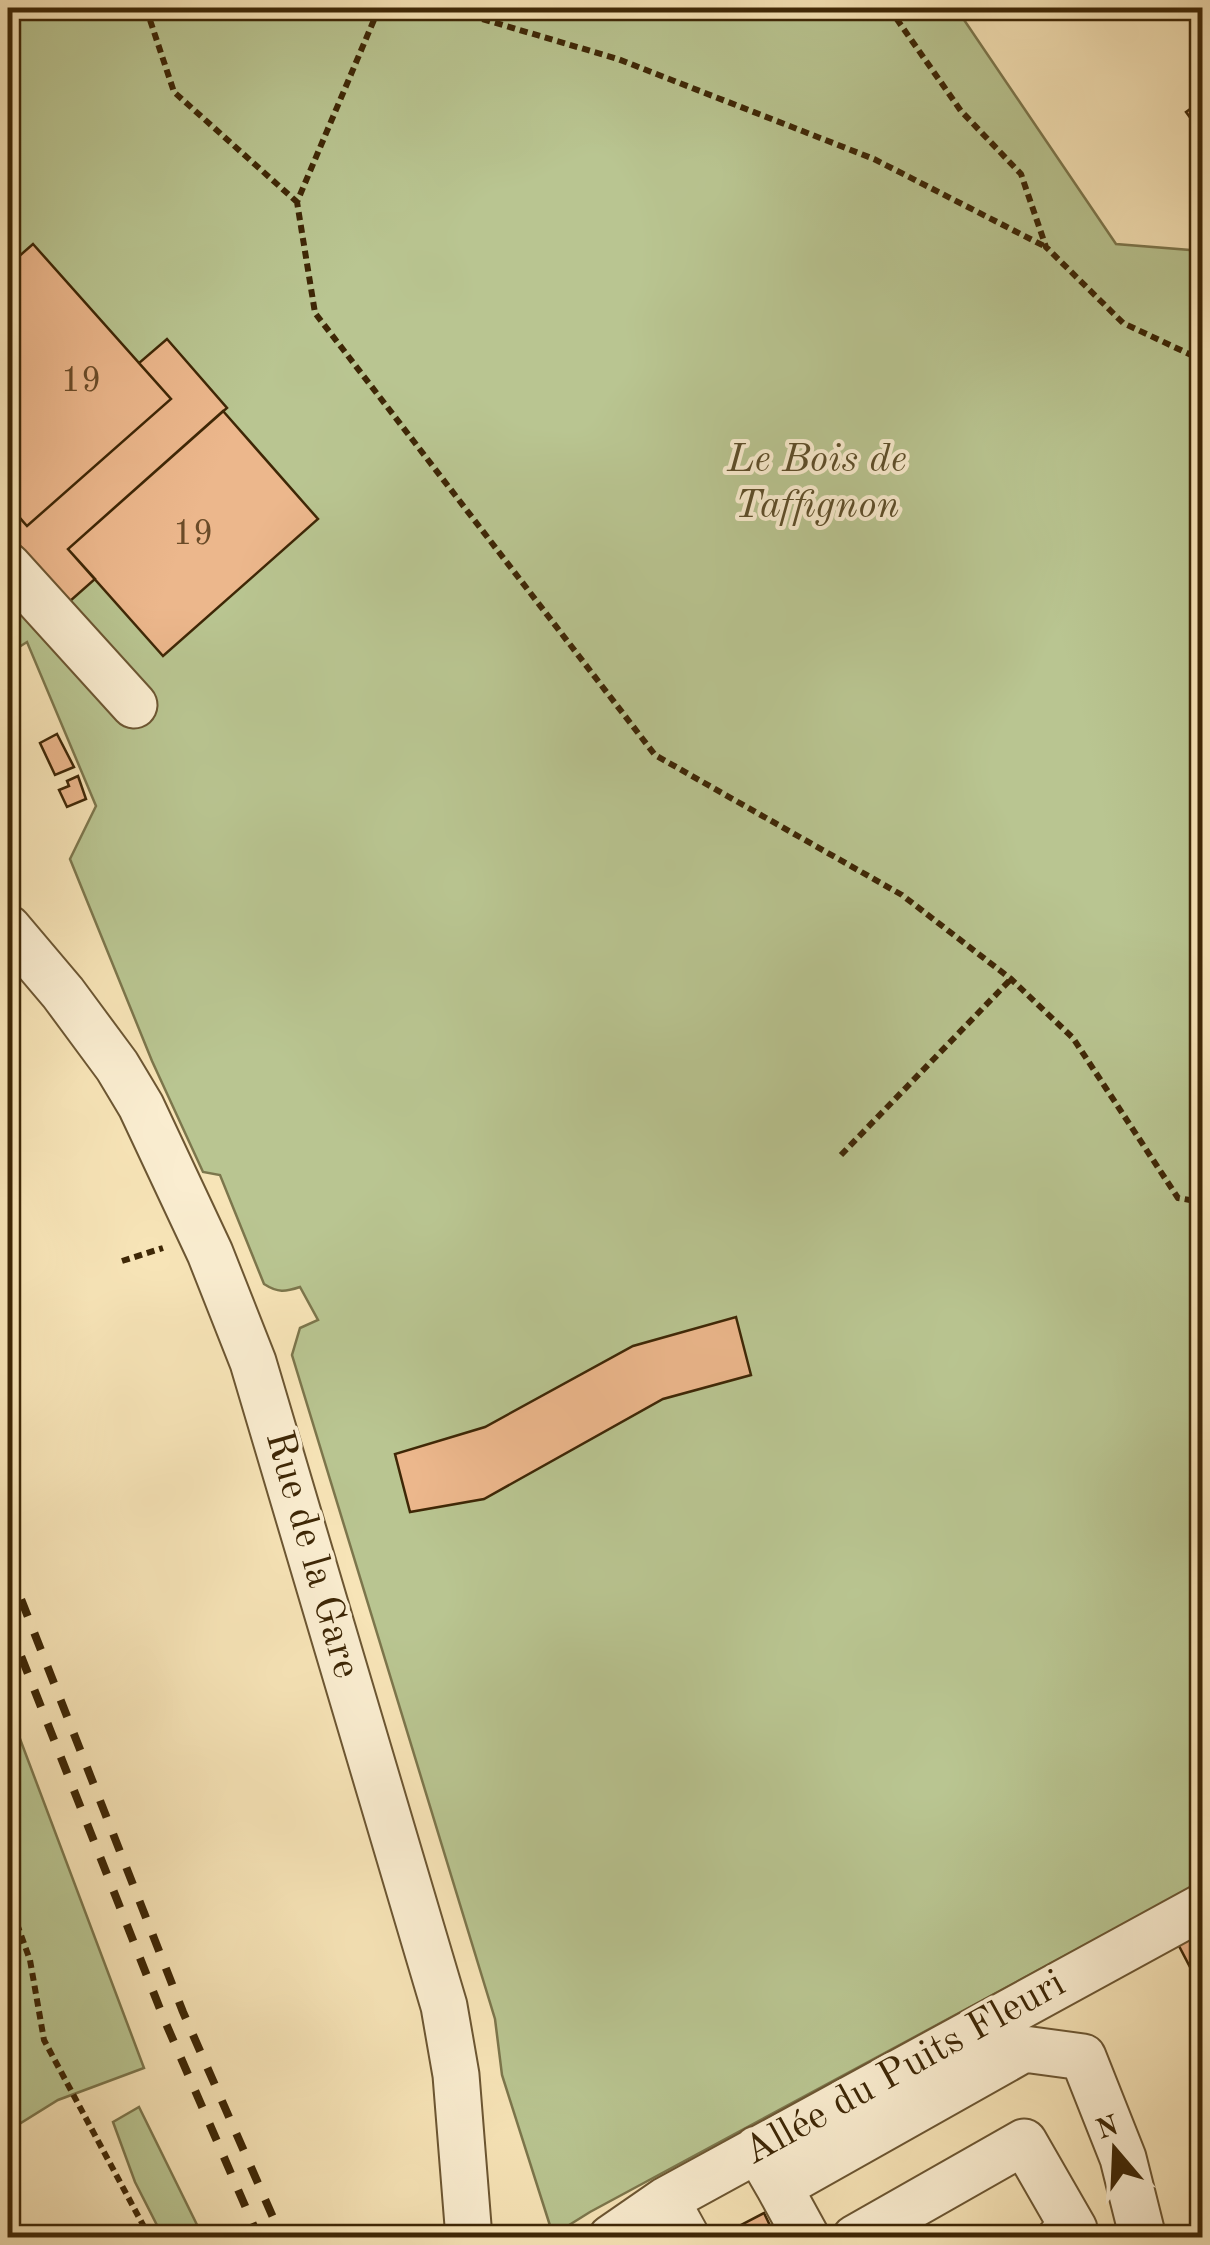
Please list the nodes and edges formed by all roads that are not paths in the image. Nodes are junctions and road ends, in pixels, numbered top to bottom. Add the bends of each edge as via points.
1 (8, 566) edge
2 (134, 706) dead end
3 (8, 928) edge
4 (1202, 1907) edge
5 (768, 2168) junction
6 (676, 2219) edge
7 (470, 2238) edge
8 (612, 2238) edge
9 (807, 2238) edge
10 (856, 2238) edge
11 (1060, 2238) edge
12 (1144, 2238) edge

1 - 2 street
3 - 7 street, Rue de la Gare via 94,1032 141,1106 254,1362 444,2006
4 - 5 street, Allée du Puits Fleuri
5 - 6 street, Allée du Puits Fleuri
5 - 9 street
5 - 12 street via 1024,2049 1082,2056 1123,2158
6 - 8 street, Allée du Puits Fleuri
10 - 11 street via 1024,2142 1074,2229

